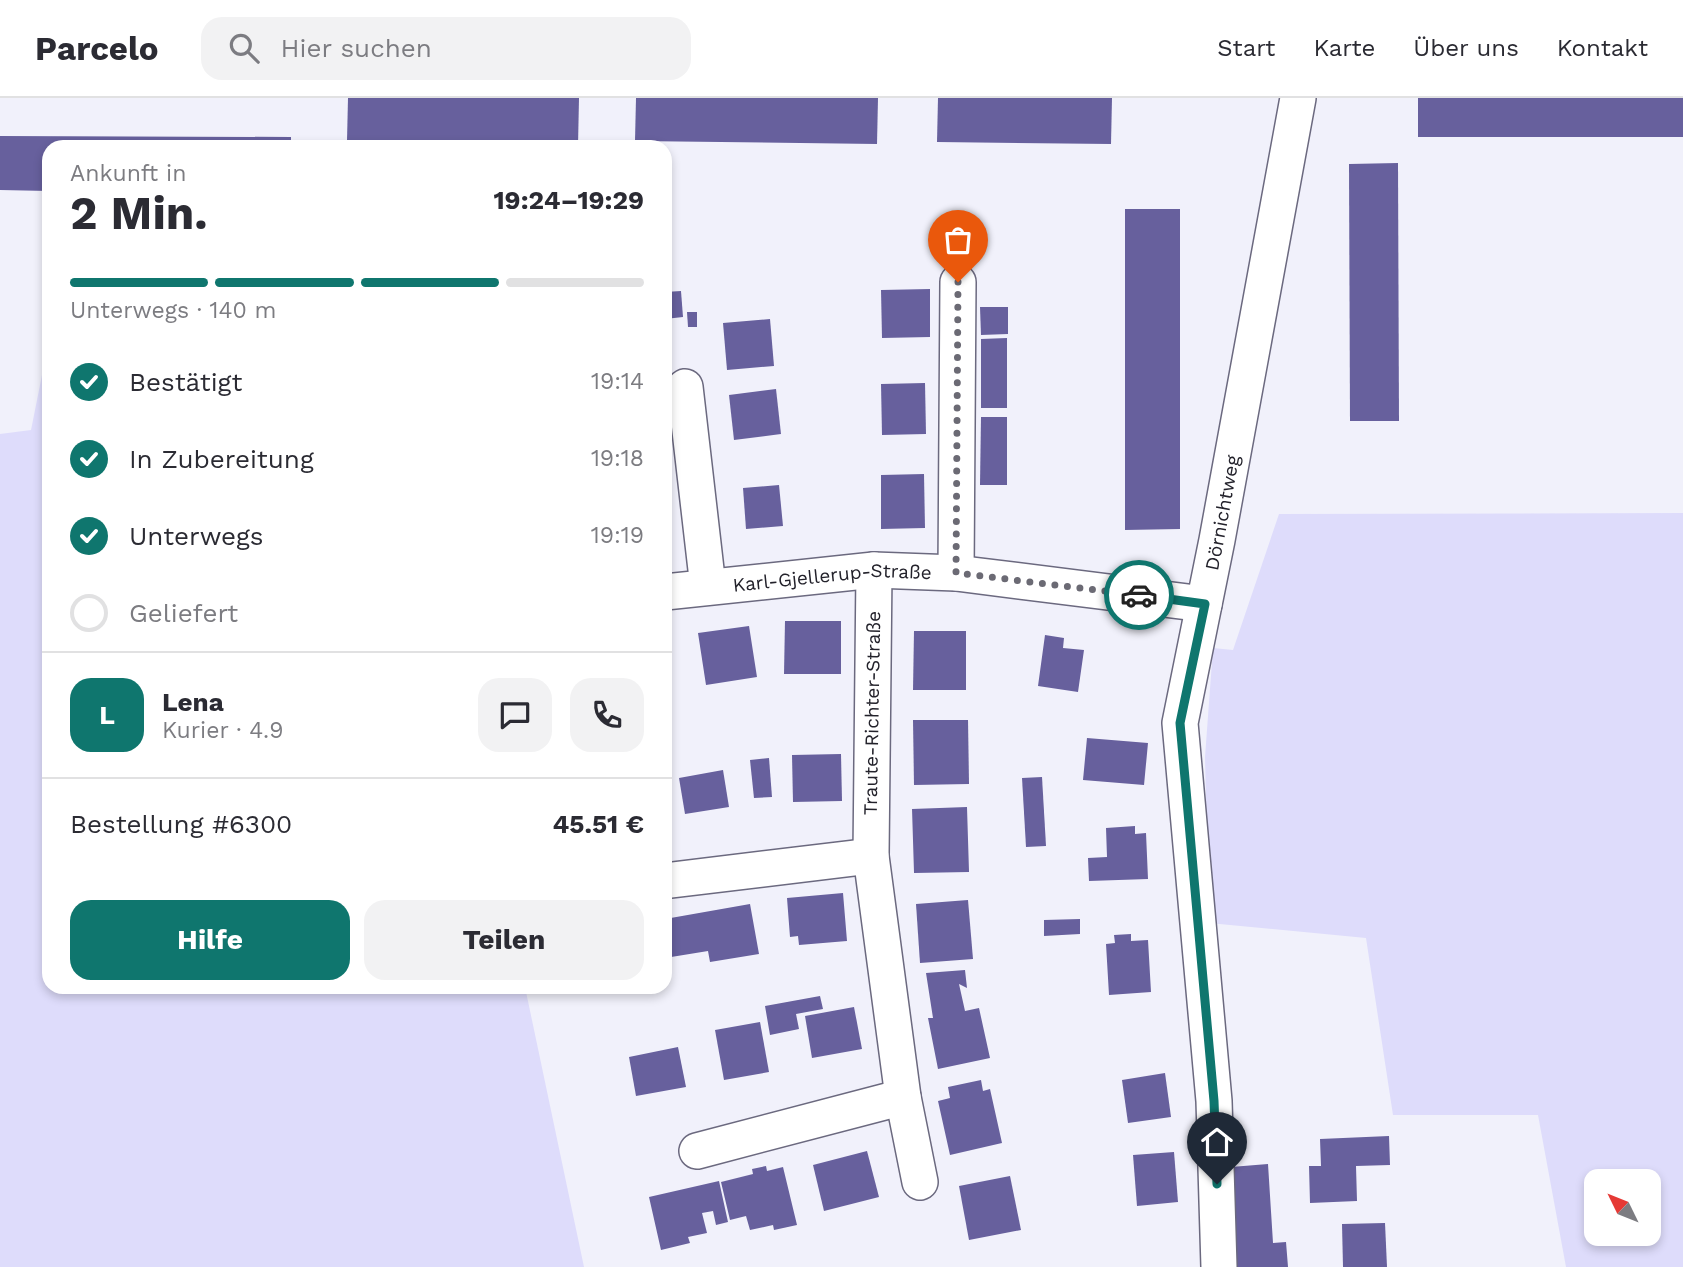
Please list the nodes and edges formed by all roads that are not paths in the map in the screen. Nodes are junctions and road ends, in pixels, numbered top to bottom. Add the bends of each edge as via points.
1 (1298, 98) edge
2 (958, 282) dead end
3 (685, 387) dead end
4 (874, 570) junction
5 (956, 573) junction
6 (708, 587) junction
7 (672, 591) edge
8 (1205, 604) junction
9 (870, 856) junction
10 (672, 880) edge
11 (903, 1097) junction
12 (697, 1151) dead end
13 (920, 1182) dead end
14 (1219, 1267) edge

1 - 8 street, Dörnichtweg
2 - 5 street, Karl-Gjellerup-Straße
3 - 6 street, Karl-Gjellerup-Straße
4 - 5 street, Karl-Gjellerup-Straße
4 - 6 street, Karl-Gjellerup-Straße
4 - 9 street, Traute-Richter-Straße
5 - 8 street, Karl-Gjellerup-Straße
6 - 7 street, Karl-Gjellerup-Straße
8 - 14 street, Dörnichtweg via 1180,723 1214,1101
9 - 10 street
9 - 11 street, Traute-Richter-Straße
11 - 12 street
11 - 13 street, Traute-Richter-Straße

